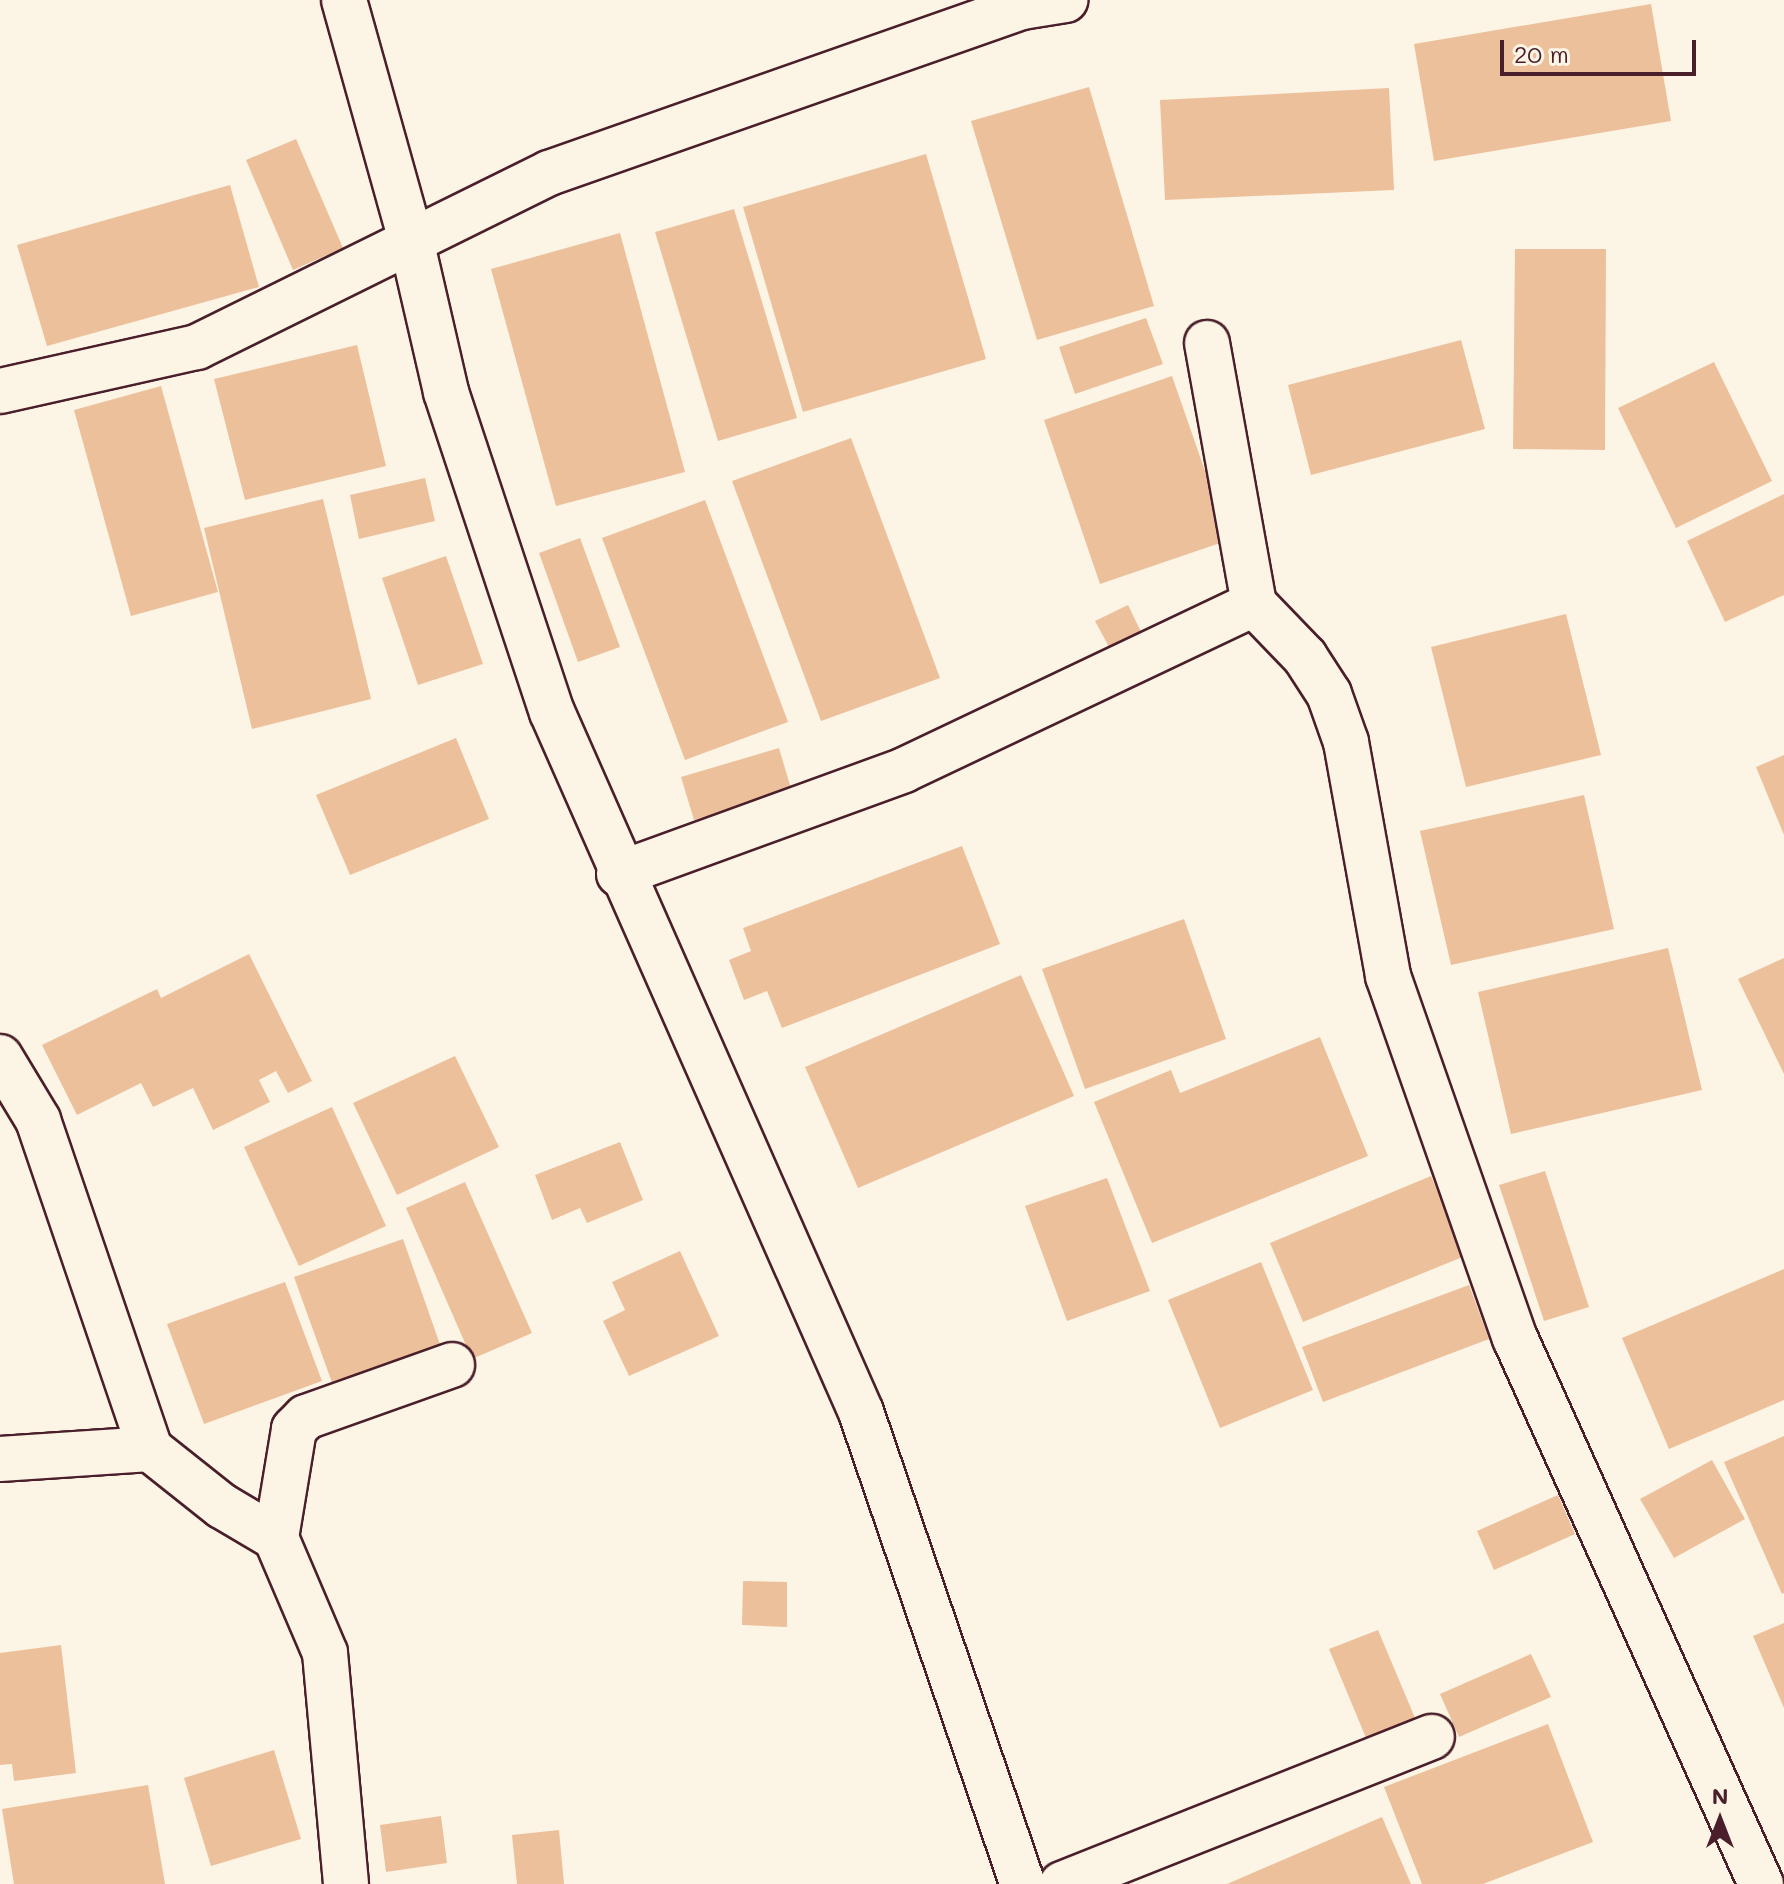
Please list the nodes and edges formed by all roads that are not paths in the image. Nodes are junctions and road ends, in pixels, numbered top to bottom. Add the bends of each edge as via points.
1 (344, 0) edge
2 (1065, 0) edge
3 (411, 240) junction
4 (1207, 343) dead end
5 (0, 391) edge
6 (1254, 604) junction
7 (619, 874) junction
8 (0, 1057) edge
9 (452, 1365) dead end
10 (150, 1449) junction
11 (0, 1459) edge
12 (276, 1538) junction
13 (1432, 1737) dead end
14 (346, 1884) edge
15 (1023, 1884) edge
16 (1062, 1884) edge
17 (1761, 1884) edge

1 - 3 street
2 - 3 street via 1022,7 549,173
3 - 5 street via 197,347
3 - 7 street via 446,392 552,712
4 - 6 street
6 - 7 street via 904,770
6 - 17 street via 1305,657 1329,694 1346,742 1388,976 1515,1338
7 - 15 street via 861,1412
8 - 10 street via 38,1120
9 - 12 street via 306,1417 294,1429
10 - 11 street
10 - 12 street via 222,1506
12 - 14 street via 325,1653
13 - 16 street

